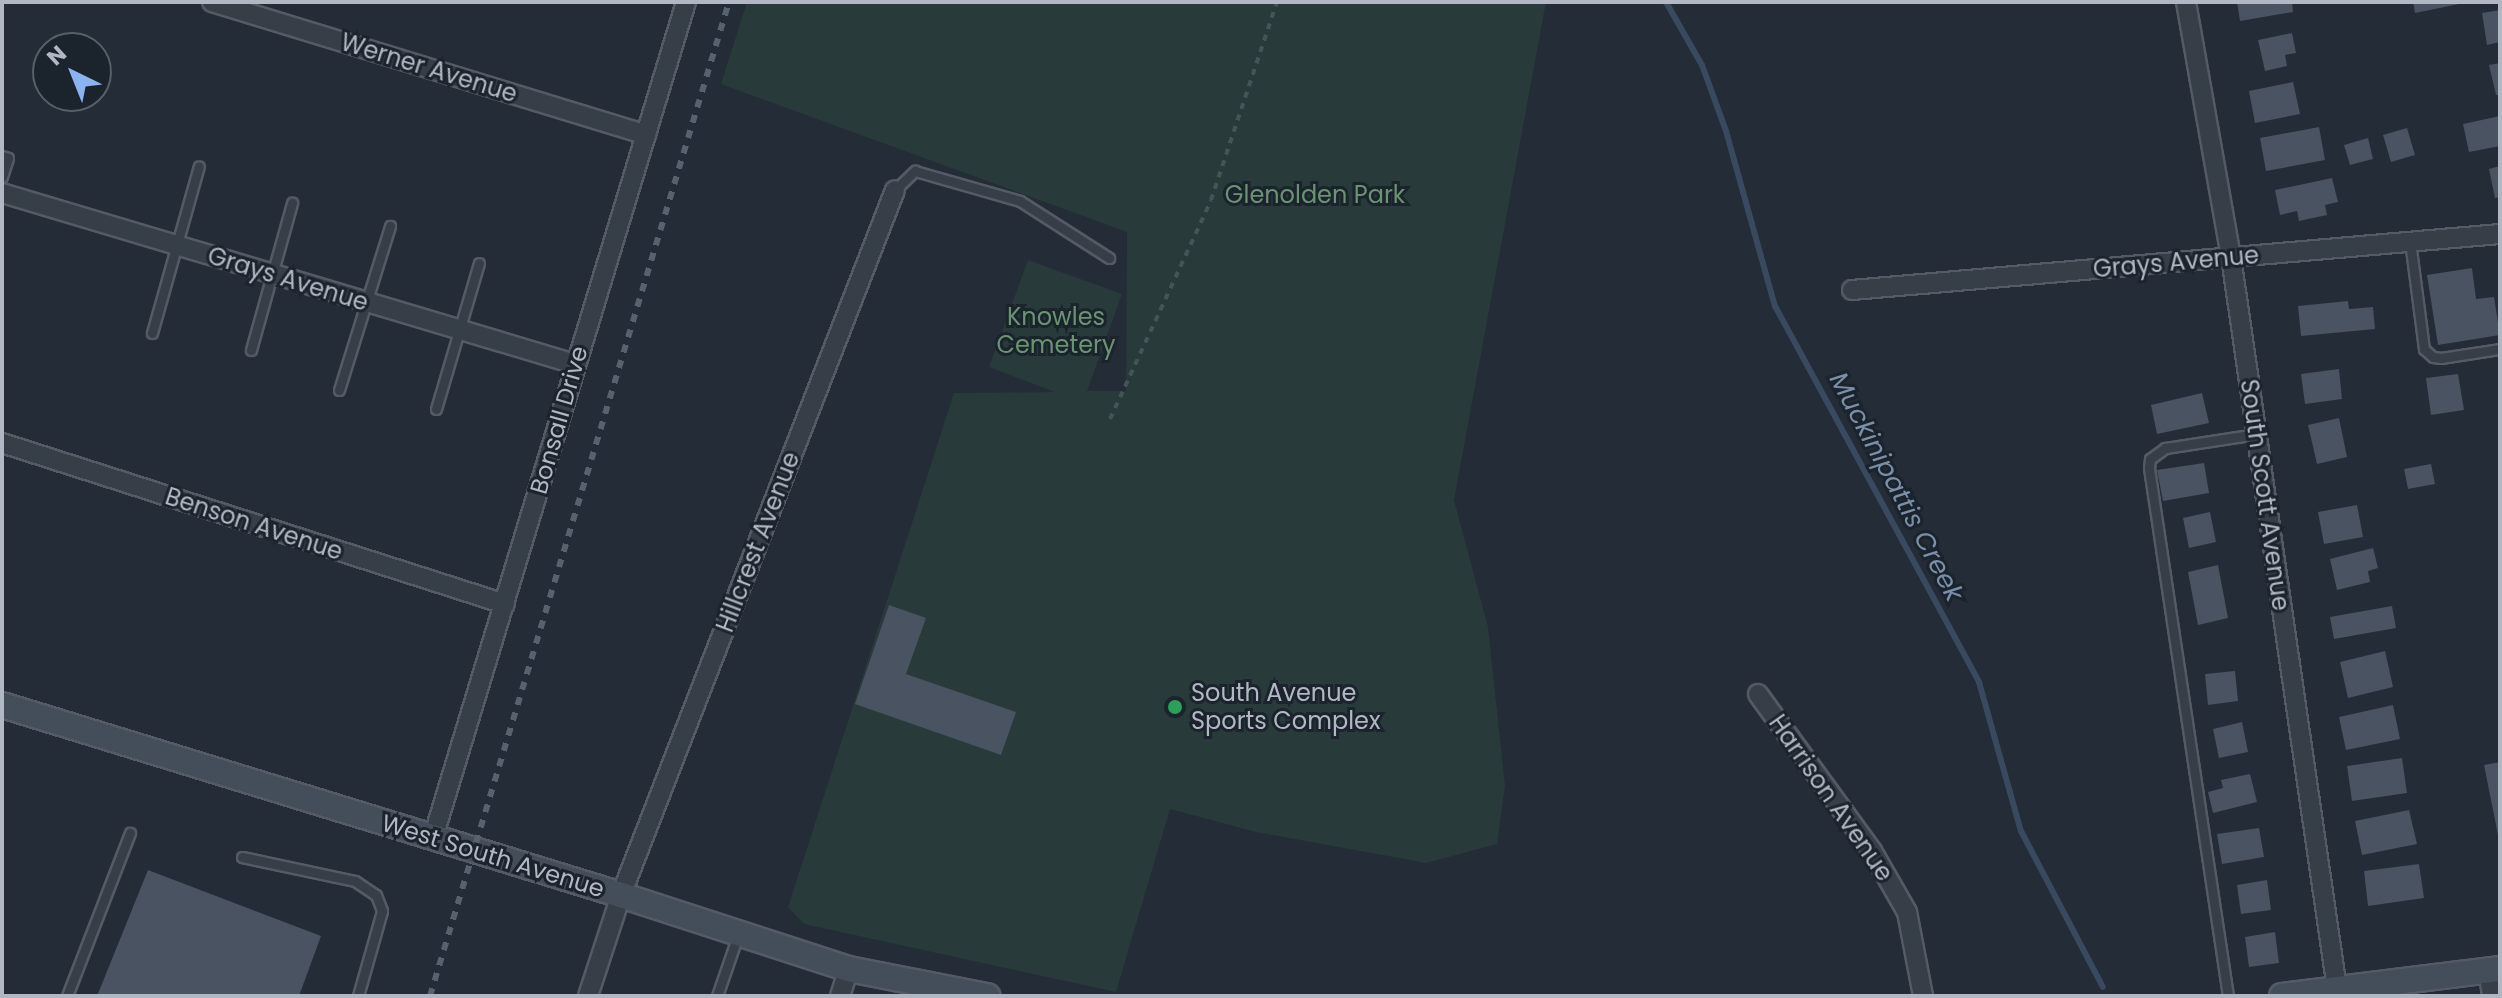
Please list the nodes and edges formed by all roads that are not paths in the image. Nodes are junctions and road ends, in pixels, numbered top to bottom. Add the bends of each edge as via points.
1 (212, 2) edge
2 (686, 2) edge
3 (2186, 2) edge
4 (646, 135) junction
5 (2, 156) edge
6 (199, 166) dead end
7 (2, 177) edge
8 (895, 190) joint
9 (2, 193) edge
10 (292, 203) dead end
11 (390, 226) dead end
12 (2500, 234) edge
13 (2410, 241) junction
14 (177, 244) junction
15 (2231, 257) junction
16 (1109, 258) dead end
17 (479, 263) dead end
18 (272, 274) junction
19 (1852, 290) dead end
20 (365, 303) junction
21 (461, 331) junction
22 (152, 333) dead end
23 (2500, 349) edge
24 (251, 350) dead end
25 (575, 364) junction
26 (339, 390) dead end
27 (436, 409) dead end
28 (2257, 434) junction
29 (2, 443) edge
30 (505, 604) junction
31 (1758, 694) dead end
32 (2, 705) edge
33 (130, 833) dead end
34 (433, 838) junction
35 (242, 857) dead end
36 (621, 895) junction
37 (738, 933) junction
38 (849, 969) junction
39 (2494, 969) edge
40 (2337, 989) junction
41 (67, 996) edge
42 (358, 996) edge
43 (588, 996) edge
44 (717, 996) edge
45 (840, 996) edge
46 (987, 996) edge
47 (1923, 996) edge
48 (2228, 996) edge
49 (2282, 996) edge
50 (2492, 996) edge

1 - 4 street, Werner Avenue
2 - 4 street, Bonsall Drive
3 - 15 street, South Scott Avenue
4 - 25 street, Bonsall Drive
5 - 7 lane via 8,158
6 - 14 lane
8 - 16 lane via 915,171 1020,201
8 - 36 street, Hillcrest Avenue
9 - 14 street, Grays Avenue
10 - 18 lane
11 - 20 lane
12 - 13 street, Grays Avenue
13 - 15 street, Grays Avenue
13 - 23 lane via 2424,349 2441,358
14 - 18 street, Grays Avenue
14 - 22 lane
15 - 19 street, Grays Avenue
15 - 28 street, South Scott Avenue
17 - 21 lane
18 - 20 street, Grays Avenue
18 - 24 lane
20 - 21 street, Grays Avenue
20 - 26 lane
21 - 25 street, Grays Avenue
21 - 27 lane
25 - 30 street, Bonsall Drive
28 - 40 street, South Scott Avenue
28 - 48 lane via 2165,448 2150,459 2149,468
29 - 30 street, Benson Avenue
30 - 34 street, Bonsall Drive
31 - 47 street, Harrison Avenue via 1872,851 1907,912
32 - 34 street, West South Avenue
33 - 41 lane
34 - 36 street, West South Avenue
35 - 42 lane via 355,881 376,895 382,911
36 - 37 street, West South Avenue
36 - 43 street, Hillcrest Avenue
37 - 38 street, West South Avenue
37 - 44 lane
38 - 45 street
38 - 46 street, West South Avenue
39 - 40 street
39 - 50 street
40 - 49 street

